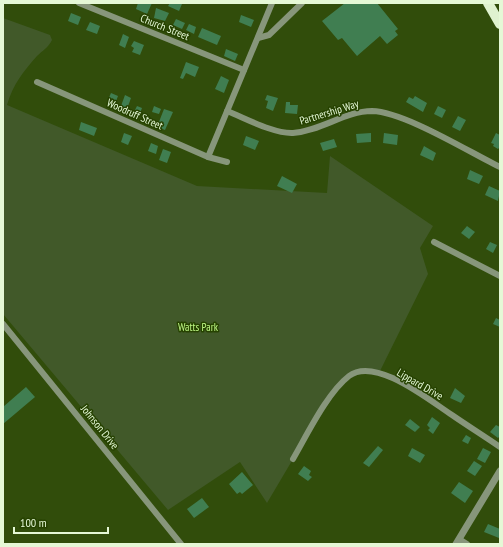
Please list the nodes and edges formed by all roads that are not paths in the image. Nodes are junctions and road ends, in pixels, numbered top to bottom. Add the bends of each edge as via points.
1 (79, 3) edge
2 (272, 3) edge
3 (302, 3) edge
4 (488, 3) edge
5 (500, 24) edge
6 (258, 38) junction
7 (244, 70) junction
8 (37, 82) dead end
9 (227, 111) junction
10 (208, 157) junction
11 (227, 162) dead end
12 (500, 167) edge
13 (434, 242) dead end
14 (500, 276) edge
15 (3, 324) edge
16 (500, 447) edge
17 (292, 459) dead end
18 (500, 470) edge
19 (457, 541) edge
20 (181, 544) edge
21 (467, 544) edge

1 - 7 street, Church Street
2 - 6 street
3 - 6 street via 269,35
4 - 5 highway
6 - 7 street
7 - 9 street
8 - 10 street, Woodruff Street
9 - 10 street
9 - 12 street, Partnership Way via 292,133 363,112 385,113 409,121
10 - 11 street, Woodruff Street
13 - 14 street
15 - 20 street, Johnson Drive
16 - 17 street, Lippard Drive via 409,386 379,373 358,371 349,376 332,394
18 - 19 street
19 - 21 street

